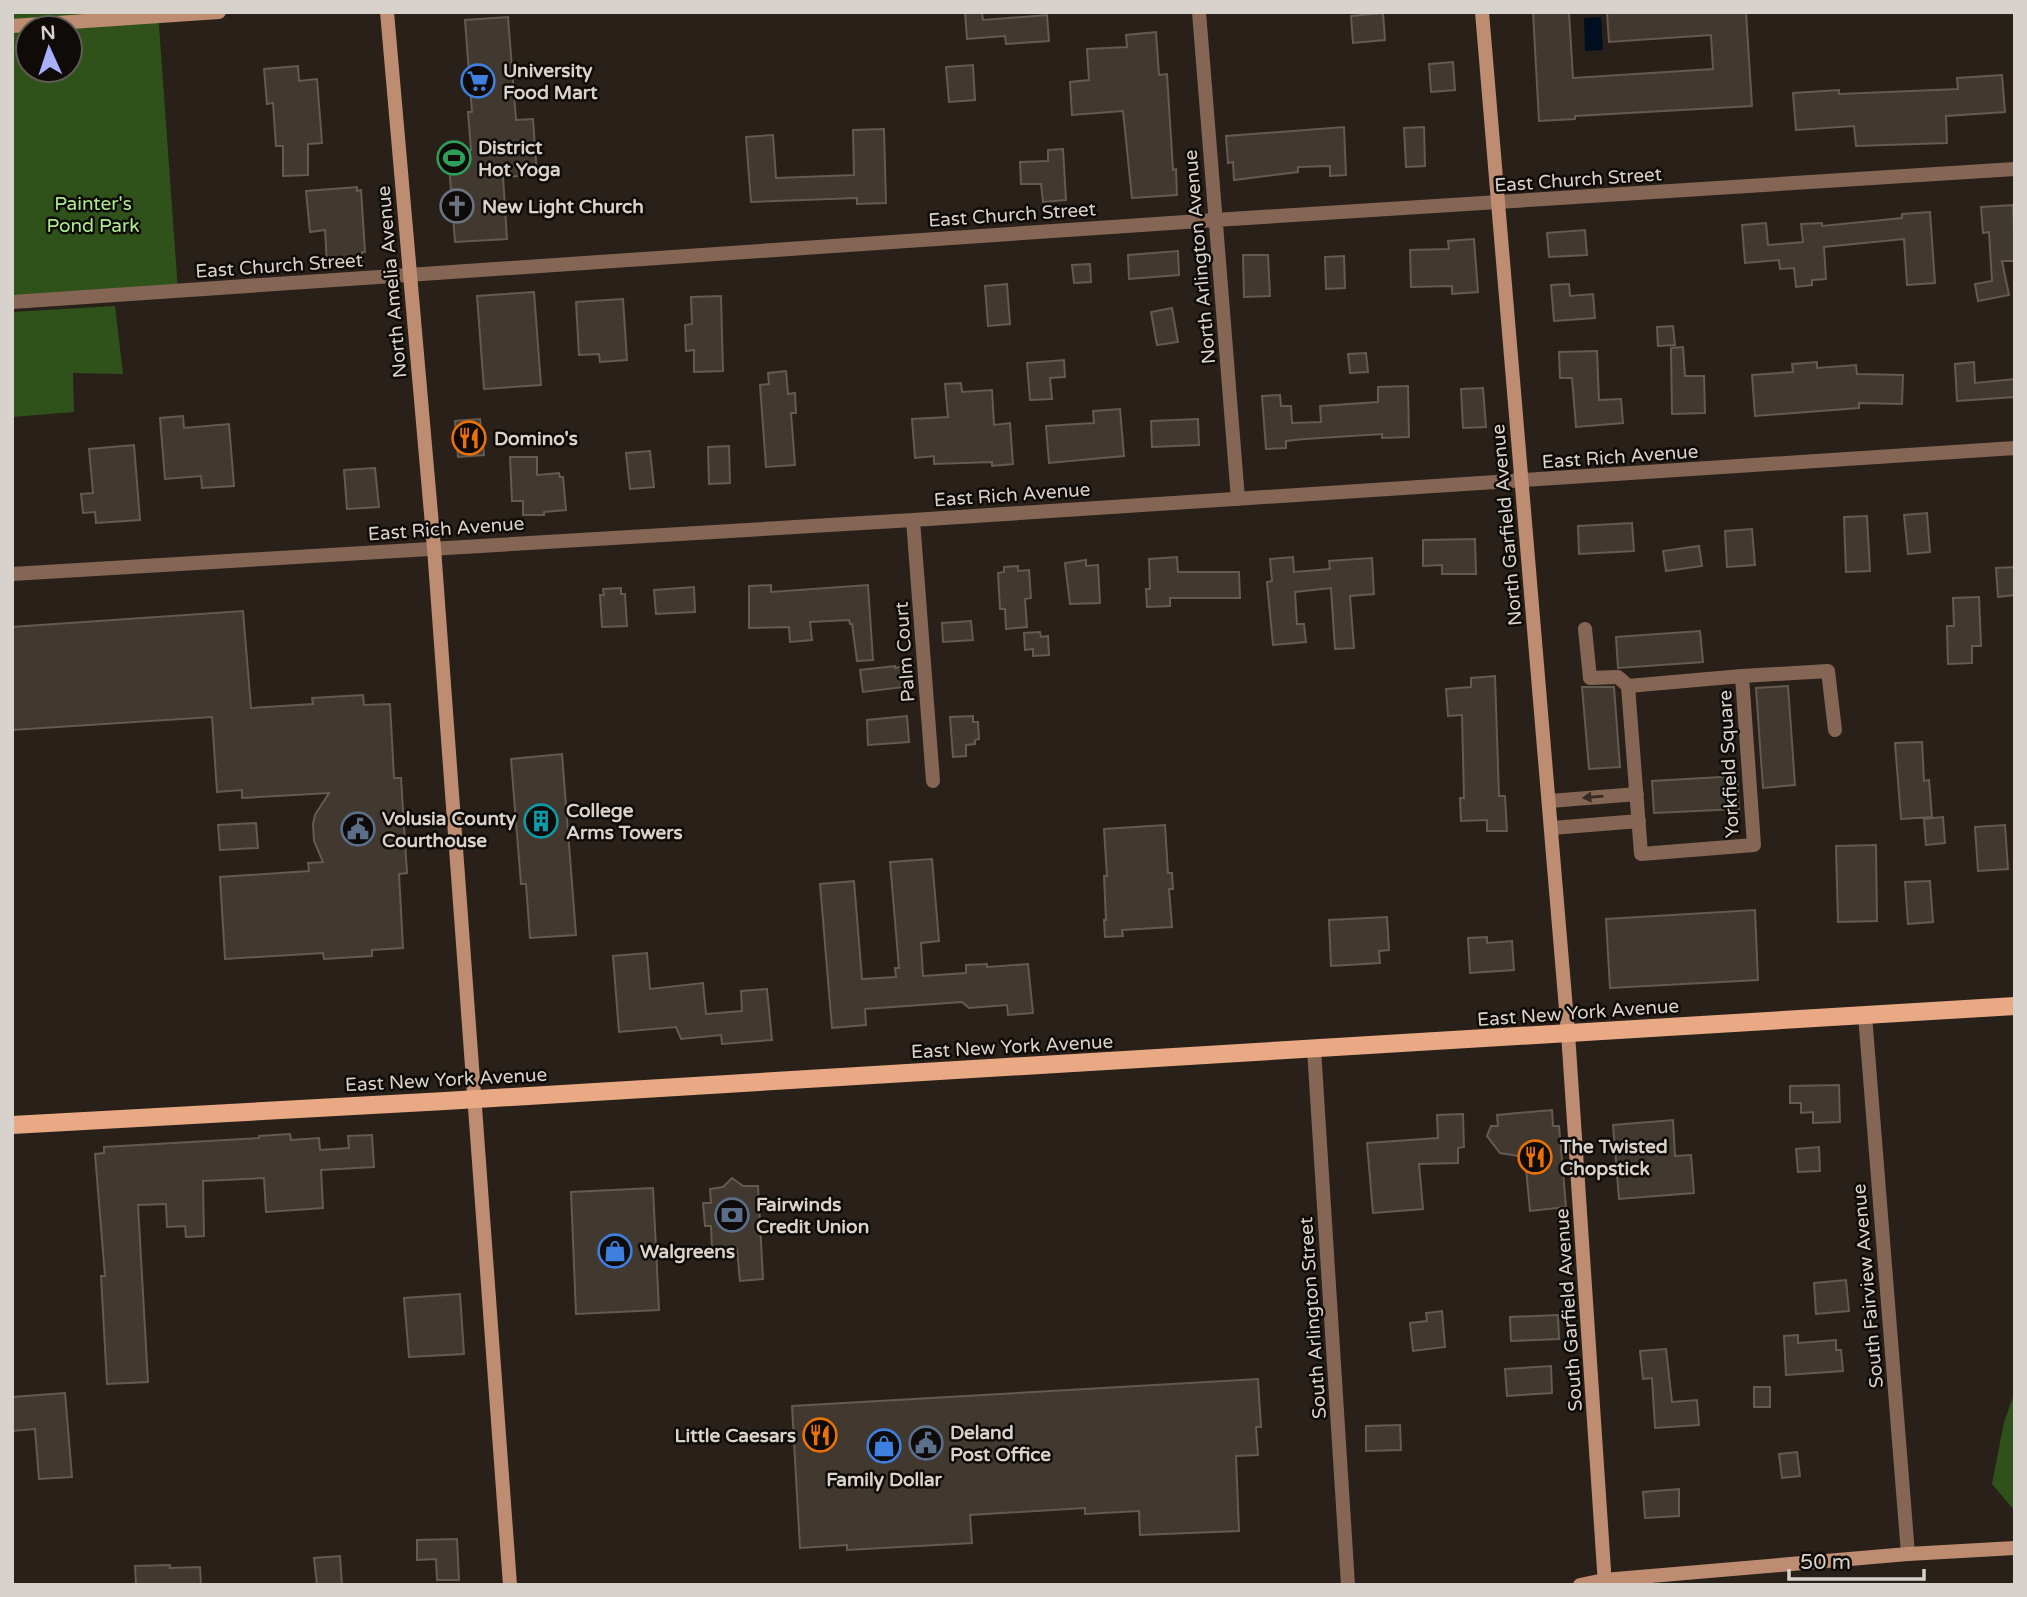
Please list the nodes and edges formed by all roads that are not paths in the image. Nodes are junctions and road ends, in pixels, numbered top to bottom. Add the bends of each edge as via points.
1 (219, 12) edge
2 (387, 12) edge
3 (1199, 12) edge
4 (1482, 12) edge
5 (12, 26) edge
6 (2015, 169) edge
7 (1499, 203) junction
8 (1215, 220) junction
9 (409, 275) junction
10 (12, 302) edge
11 (2015, 448) edge
12 (1520, 482) junction
13 (1238, 499) junction
14 (914, 520) junction
15 (433, 548) junction
16 (12, 574) edge
17 (1585, 629) dead end
18 (1742, 676) junction
19 (1628, 685) junction
20 (1835, 730) dead end
21 (933, 781) dead end
22 (1637, 794) junction
23 (1550, 801) junction
24 (1639, 821) junction
25 (1552, 828) junction
26 (2015, 1006) edge
27 (1865, 1015) junction
28 (1568, 1033) junction
29 (1314, 1049) junction
30 (474, 1098) junction
31 (12, 1125) edge
32 (2015, 1548) edge
33 (1908, 1554) junction
34 (1605, 1583) edge
35 (510, 1585) edge
36 (1348, 1585) edge
37 (1580, 1585) edge

1 - 5 street
2 - 9 street, North Amelia Avenue
3 - 8 street, North Arlington Avenue
4 - 7 street, North Garfield Avenue
6 - 7 street, East Church Street
7 - 8 street, East Church Street
7 - 12 street, North Garfield Avenue
8 - 9 street, East Church Street
8 - 13 street, North Arlington Avenue
9 - 10 street, East Church Street
9 - 15 street, North Amelia Avenue
11 - 12 street, East Rich Avenue
12 - 13 street, East Rich Avenue
12 - 23 street, North Garfield Avenue
13 - 14 street, East Rich Avenue
14 - 15 street, East Rich Avenue
14 - 21 street, Palm Court
15 - 16 street, East Rich Avenue
15 - 30 street, North Amelia Avenue
17 - 19 street via 1590,678 1618,677
18 - 19 street, Yorkfield Square
18 - 20 street via 1828,671
18 - 24 street, Yorkfield Square via 1754,845 1642,854
19 - 22 street, Yorkfield Square
22 -> 23 street
22 - 24 street, Yorkfield Square
23 - 25 street, North Garfield Avenue
24 - 25 street
25 - 28 street, North Garfield Avenue
26 - 27 main road, East New York Avenue
27 - 28 main road, East New York Avenue
27 - 33 street, South Fairview Avenue
28 - 29 main road, East New York Avenue
28 - 34 street, South Garfield Avenue
29 - 30 main road, East New York Avenue
29 - 36 street, South Arlington Street
30 - 31 main road, East New York Avenue
30 - 35 street, North Amelia Avenue
32 - 33 street
33 - 34 street
34 - 37 street

